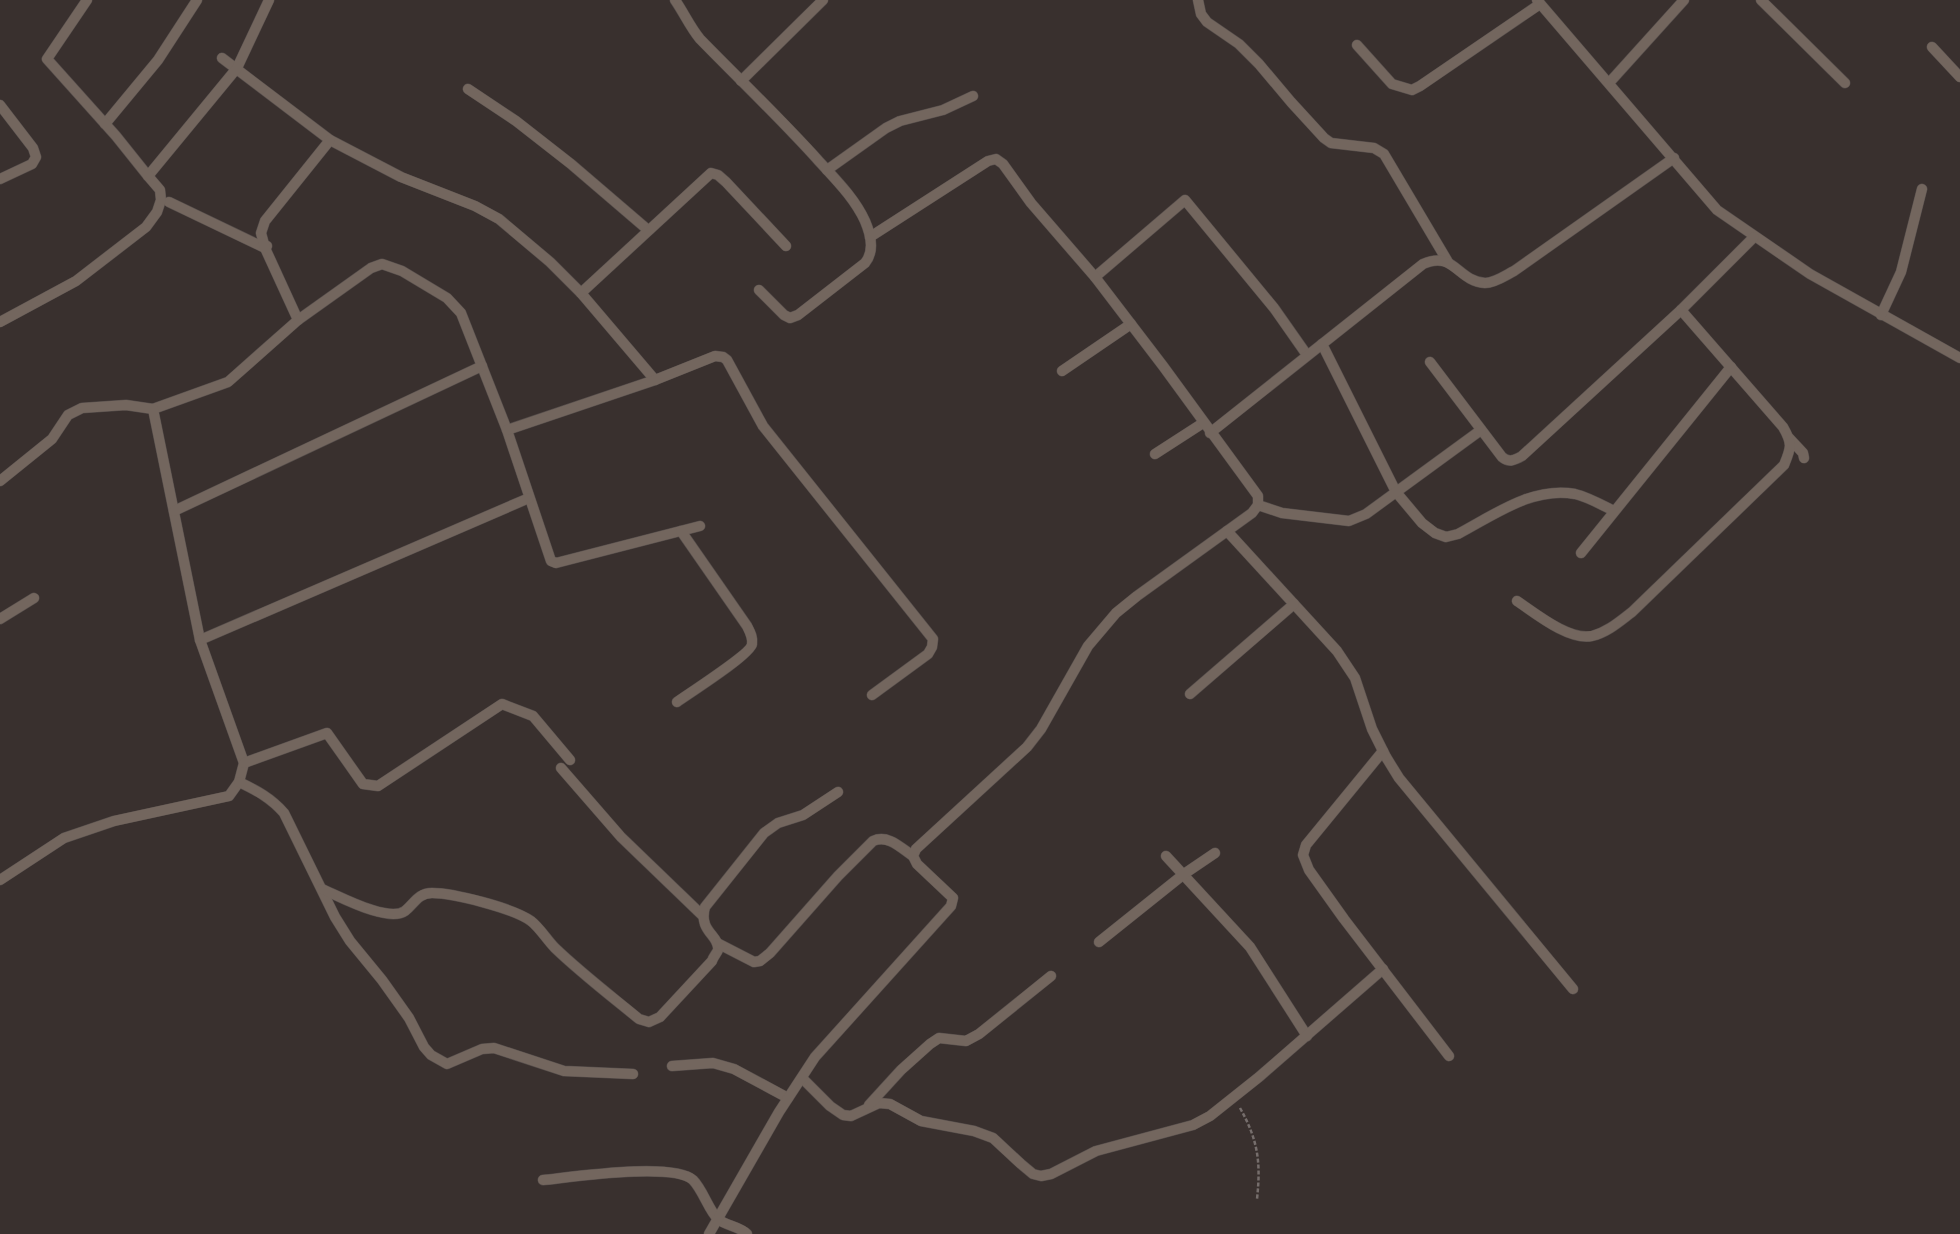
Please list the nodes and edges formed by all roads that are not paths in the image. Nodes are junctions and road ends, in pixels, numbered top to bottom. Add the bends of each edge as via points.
1 (87, 0) edge
2 (197, 0) edge
3 (269, 0) edge
4 (675, 0) edge
5 (823, 0) edge
6 (1198, 0) edge
7 (1684, 0) edge
8 (1761, 0) edge
9 (1538, 2) edge
10 (1357, 45) dead end
11 (1932, 47) dead end
12 (222, 58) dead end
13 (237, 68) junction
14 (1960, 77) edge
15 (741, 81) junction
16 (1609, 83) junction
17 (1845, 83) dead end
18 (468, 89) dead end
19 (973, 96) dead end
20 (0, 105) edge
21 (105, 124) junction
22 (330, 140) junction
23 (1674, 158) junction
24 (827, 170) junction
25 (148, 176) junction
26 (0, 179) edge
27 (1922, 189) dead end
28 (169, 202) dead end
29 (648, 230) junction
30 (870, 237) junction
31 (1754, 237) junction
32 (786, 246) dead end
33 (266, 247) junction
34 (1448, 262) junction
35 (1095, 276) junction
36 (759, 290) dead end
37 (581, 293) junction
38 (1681, 310) junction
39 (1882, 315) junction
40 (298, 320) junction
41 (0, 322) edge
42 (1130, 324) junction
43 (1322, 344) junction
44 (1307, 355) junction
45 (1960, 358) edge
46 (1430, 362) dead end
47 (482, 366) junction
48 (1731, 367) junction
49 (1062, 371) dead end
50 (655, 380) junction
51 (149, 408) junction
52 (1203, 423) junction
53 (507, 430) junction
54 (1481, 430) junction
55 (1210, 433) junction
56 (1789, 438) junction
57 (1155, 454) dead end
58 (1804, 458) dead end
59 (0, 481) edge
60 (1396, 492) junction
61 (529, 498) junction
62 (1258, 505) junction
63 (1614, 510) junction
64 (174, 511) junction
65 (700, 526) dead end
66 (681, 531) junction
67 (1227, 531) junction
68 (1581, 554) dead end
69 (34, 598) dead end
70 (1517, 601) dead end
71 (1294, 604) junction
72 (0, 619) edge
73 (200, 640) junction
74 (1190, 694) dead end
75 (872, 695) dead end
76 (677, 702) dead end
77 (1383, 751) junction
78 (570, 760) dead end
79 (244, 763) junction
80 (561, 768) dead end
81 (239, 782) junction
82 (838, 792) dead end
83 (1215, 853) dead end
84 (913, 856) junction
85 (1166, 856) dead end
86 (1184, 874) junction
87 (0, 880) edge
88 (322, 889) junction
89 (702, 916) junction
90 (1099, 942) dead end
91 (717, 944) junction
92 (1383, 969) junction
93 (1051, 976) dead end
94 (1573, 990) dead end
95 (1307, 1036) junction
96 (1449, 1056) dead end
97 (672, 1066) dead end
98 (633, 1074) dead end
99 (802, 1078) junction
100 (788, 1098) junction
101 (864, 1111) junction
102 (543, 1180) dead end
103 (718, 1219) junction
104 (709, 1234) edge
105 (748, 1234) edge

1 - 21 street via 47,59
2 - 21 street via 158,60
3 - 13 street
4 - 15 street via 683,10 691,29
5 - 15 street
6 - 34 street via 1201,14 1207,22 1239,44 1324,138 1331,143 1374,148 1384,154
7 - 16 street
8 - 17 street
9 - 10 street via 1412,90 1392,84
9 - 16 street
11 - 14 street
12 - 13 street
13 - 22 street
13 - 25 street
15 - 24 street
16 - 23 street
18 - 29 street via 516,121 571,164
19 - 24 street via 943,110 900,121 869,139
20 - 26 street via 33,148 36,158 32,164
21 - 25 street
22 - 33 street via 266,221 261,233
22 - 37 street via 401,177 475,206 499,219 550,262
23 - 31 street via 1717,210
23 - 34 street via 1514,271 1491,282 1470,278
24 - 30 street via 853,200 865,221
25 - 41 street via 160,190 161,200 157,212 146,227 76,281
27 - 39 street via 1901,272
28 - 33 street
29 - 32 street via 707,176 714,173 726,182
29 - 37 street
30 - 35 street via 988,161 996,159 1003,164 1031,203
30 - 36 street via 872,252 864,263 798,315 790,318 784,315
31 - 38 street
31 - 39 street via 1810,274
33 - 40 street
34 - 43 street via 1435,259 1422,264
35 - 42 street
35 - 44 street via 1185,200 1274,308
37 - 50 street
38 - 48 street
38 - 54 street via 1522,456 1514,460 1505,460
39 - 45 street
40 - 47 street via 370,268 382,264 402,271 447,298 461,313
40 - 51 street via 228,382
42 - 49 street
42 - 52 street
43 - 44 street
43 - 60 street
44 - 55 street
46 - 54 street
47 - 53 street
47 - 64 street
48 - 56 street
48 - 63 street
50 - 53 street
50 - 75 street via 715,356 727,360 763,426 933,639 928,654
51 - 59 street via 126,405 82,408 68,415 52,439
51 - 64 street
52 - 55 street
52 - 57 street
53 - 61 street
54 - 60 street
55 - 62 street via 1258,496
56 - 58 street via 1803,453
56 - 70 street via 1791,450 1784,466 1632,612 1610,628 1590,636 1578,635 1550,623
60 - 62 street via 1366,514 1349,522 1282,513
60 - 63 street via 1422,524 1446,537 1458,534 1529,497 1544,494 1577,495
61 - 66 street via 553,563
61 - 73 street
62 - 67 street via 1252,513
63 - 68 street
64 - 73 street
65 - 66 street
66 - 76 street via 752,635 752,644 750,650
67 - 71 street
67 - 84 street via 1116,613 1088,646 1041,729 1027,747 925,839
69 - 72 street
71 - 74 street
71 - 77 street via 1337,651 1355,678 1372,728
73 - 79 street
77 - 92 street via 1306,845 1303,855 1309,870
77 - 94 street via 1400,778
78 - 79 street via 533,716 502,704 378,786 363,784 328,733
79 - 81 street
80 - 89 street via 621,837
81 - 87 street via 229,796 114,821 64,838
81 - 88 street via 260,792 284,813
82 - 89 street via 803,815 778,823 764,833 711,898
83 - 86 street
84 - 91 street via 888,840 880,838 873,841 760,961 754,962
84 - 99 street via 916,864 953,898 951,906 841,1026 815,1057
85 - 86 street
86 - 90 street
86 - 95 street via 1250,947
88 - 91 street via 383,914 405,912 421,895 432,893 482,902 519,914 531,921 555,948 639,1019 649,1022 660,1017 712,961 718,950
88 - 98 street via 350,941 409,1018 424,1047 439,1061 447,1064 494,1048 564,1071
89 - 91 street via 704,924
92 - 95 street
92 - 96 street
93 - 101 street via 979,1034 966,1041 940,1038 930,1044 901,1070
95 - 101 street via 1210,1116 1193,1125 1096,1151 1051,1174 1040,1176 1033,1174 993,1138 974,1131 921,1121 890,1104 879,1103
97 - 100 street via 713,1063 734,1069
99 - 100 street
99 - 101 street via 830,1106 843,1115 851,1116
100 - 103 street
102 - 103 street via 645,1171 679,1173 694,1181
103 - 104 street
103 - 105 street

